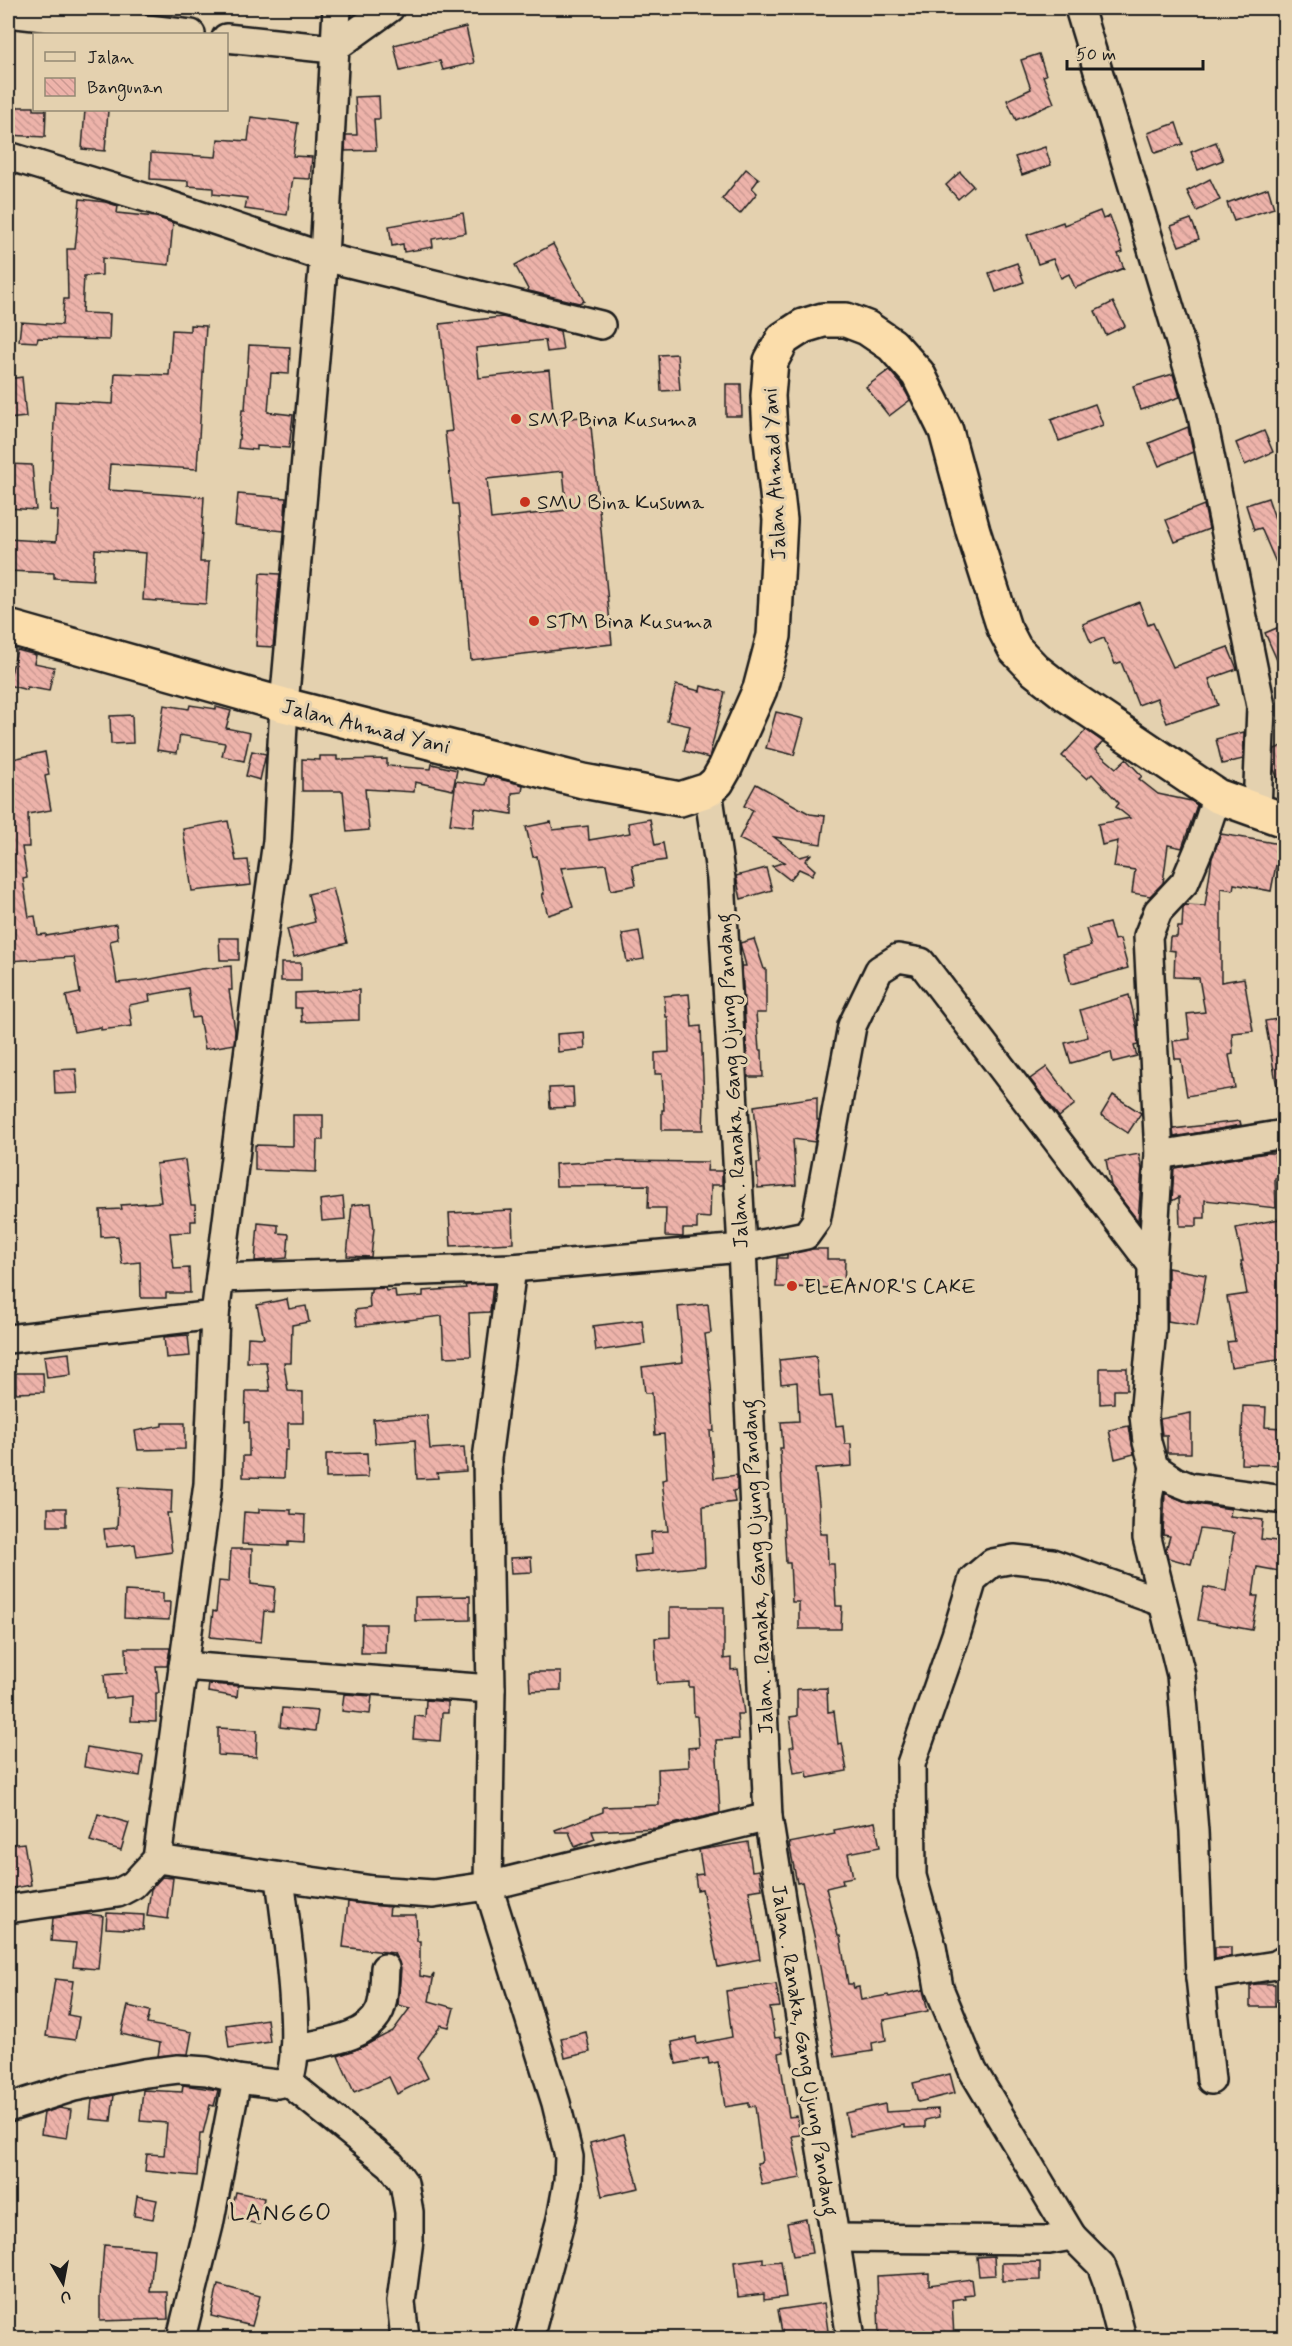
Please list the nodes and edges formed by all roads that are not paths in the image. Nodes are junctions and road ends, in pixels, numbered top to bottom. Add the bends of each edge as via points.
1 (337, 8) edge
2 (390, 8) edge
3 (1079, 8) edge
4 (8, 13) edge
5 (182, 33) edge
6 (228, 38) edge
7 (333, 50) junction
8 (8, 156) edge
9 (324, 257) junction
10 (601, 325) dead end
11 (8, 627) edge
12 (284, 705) junction
13 (708, 790) junction
14 (1217, 796) junction
15 (1270, 816) edge
16 (1284, 1134) edge
17 (1159, 1155) junction
18 (742, 1248) junction
19 (1152, 1265) junction
20 (512, 1268) junction
21 (220, 1278) junction
22 (215, 1315) junction
23 (8, 1339) edge
24 (1154, 1467) junction
25 (1284, 1500) edge
26 (1161, 1602) junction
27 (183, 1666) junction
28 (491, 1689) junction
29 (768, 1817) junction
30 (157, 1859) junction
31 (280, 1878) junction
32 (488, 1886) junction
33 (8, 1909) edge
34 (1284, 1960) edge
35 (385, 1968) dead end
36 (1200, 1977) junction
37 (294, 2049) junction
38 (237, 2079) junction
39 (1211, 2080) dead end
40 (288, 2082) junction
41 (8, 2108) edge
42 (1072, 2236) junction
43 (835, 2238) junction
44 (181, 2338) edge
45 (405, 2338) edge
46 (529, 2338) edge
47 (851, 2338) edge
48 (1122, 2338) edge

1 - 7 street
2 - 7 street
3 - 15 street via 1201,411 1261,706
4 - 5 street
6 - 7 street
7 - 9 street
8 - 9 street
9 - 10 street
9 - 12 street
11 - 12 highway, Jalan Ahmad Yani
12 - 13 highway, Jalan Ahmad Yani via 605,786 680,799
12 - 21 street via 277,841
13 - 14 highway, Jalan Ahmad Yani via 725,768 760,689 774,636 780,520 770,432 771,361 783,339 803,326 823,320 846,320 892,345 918,374 946,431 973,531 1004,628 1015,649 1067,694
13 - 18 street, Jalan . Ranaka, Gang Ujung Pandang via 721,879
14 - 15 highway, Jalan Ahmad Yani
14 - 17 street via 1185,882 1158,911 1148,936
16 - 17 street
17 - 19 street
18 - 19 street via 806,1235 816,1221 852,1026 879,970 898,958 921,962
18 - 20 street
18 - 29 street, Jalan . Ranaka, Gang Ujung Pandang
19 - 24 street via 1152,1328 1144,1416
20 - 21 street
20 - 28 street via 487,1459
21 - 22 street
22 - 23 street
22 - 27 street via 208,1484
24 - 25 street via 1190,1487
24 - 26 street via 1147,1538
26 - 36 street via 1181,1675 1194,1831
26 - 42 street via 1052,1563 1014,1559 992,1563 973,1578 911,1764 912,1876 939,1988 973,2071
27 - 28 street
27 - 30 street
28 - 32 street
29 - 32 street
29 - 43 street, Jalan . Ranaka, Gang Ujung Pandang
30 - 31 street
30 - 33 street via 133,1885 118,1893
31 - 32 street via 433,1894
31 - 37 street
32 - 46 street via 556,2103 569,2157 561,2219
34 - 36 street via 1263,1968
35 - 37 street via 380,2010 370,2024 354,2034
36 - 39 street
37 - 40 street
38 - 40 street
38 - 41 street via 178,2069 145,2073 74,2088
38 - 44 street via 209,2225
40 - 45 street via 392,2165 405,2183 410,2240 401,2301
42 - 43 street via 1049,2240
42 - 48 street via 1101,2265
43 - 47 street, Jalan . Ranaka, Gang Ujung Pandang

